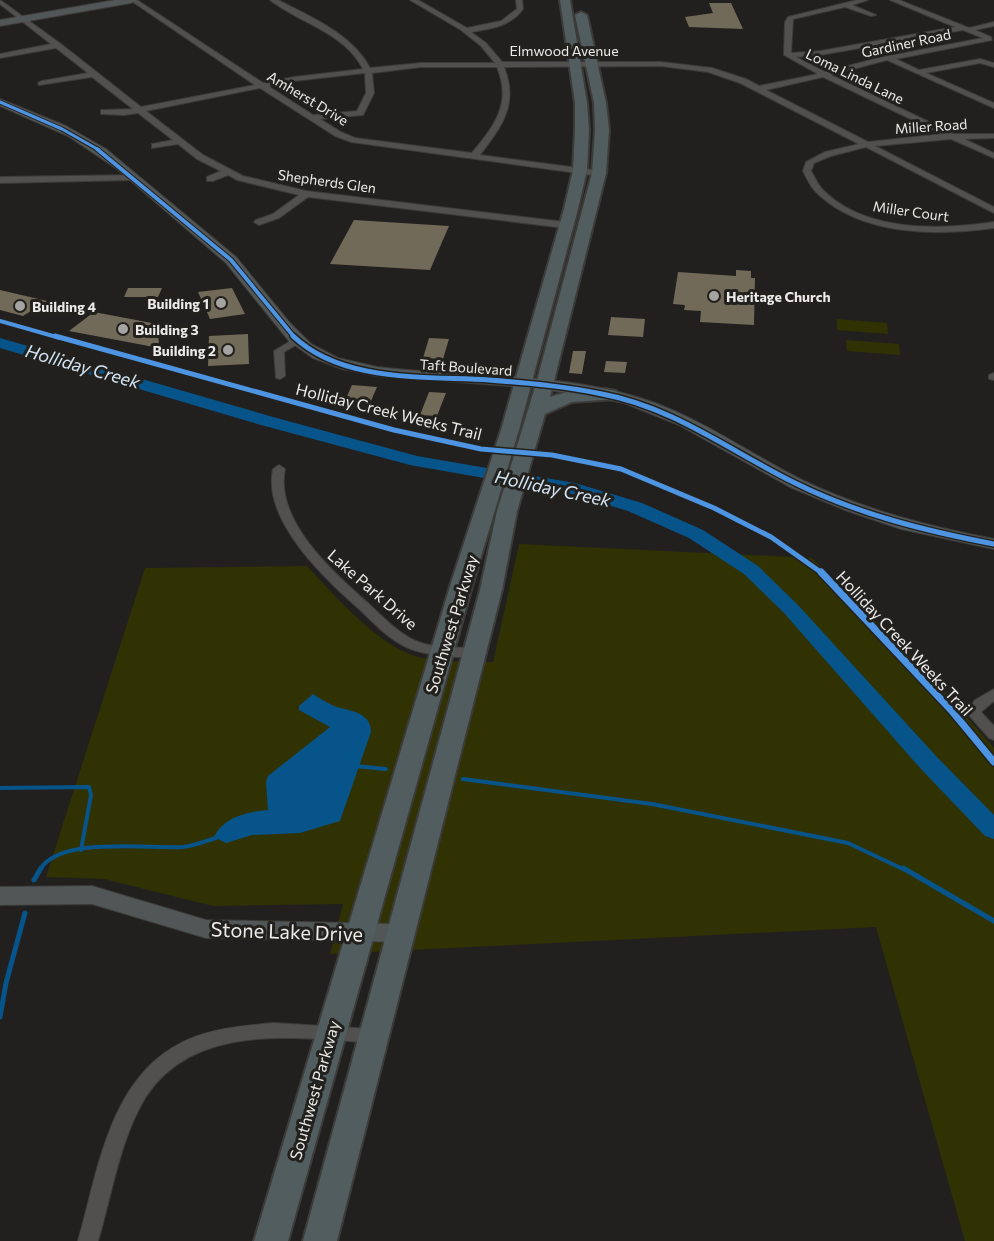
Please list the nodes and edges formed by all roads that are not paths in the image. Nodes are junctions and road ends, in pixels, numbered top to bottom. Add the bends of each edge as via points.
1 (132, 0) edge
2 (273, 0) edge
3 (413, 0) edge
4 (519, 0) edge
5 (565, 0) edge
6 (578, 0) edge
7 (865, 0) edge
8 (893, 0) edge
9 (0, 1) edge
10 (844, 4) junction
11 (873, 15) dead end
12 (24, 18) junction
13 (0, 23) edge
14 (994, 24) edge
15 (965, 29) junction
16 (467, 30) junction
17 (864, 35) dead end
18 (992, 40) edge
19 (880, 42) junction
20 (59, 45) junction
21 (788, 55) junction
22 (0, 56) edge
23 (888, 58) junction
24 (499, 63) junction
25 (574, 63) junction
26 (592, 63) junction
27 (994, 65) edge
28 (369, 70) junction
29 (918, 72) junction
30 (94, 74) junction
31 (824, 75) junction
32 (42, 83) dead end
33 (262, 87) junction
34 (758, 89) junction
35 (0, 102) edge
36 (994, 106) edge
37 (140, 110) junction
38 (104, 112) dead end
39 (360, 113) junction
40 (311, 118) junction
41 (353, 123) dead end
42 (953, 136) junction
43 (994, 136) edge
44 (582, 137) junction
45 (601, 138) junction
46 (179, 141) junction
47 (155, 146) dead end
48 (870, 146) junction
49 (994, 156) edge
50 (474, 157) junction
51 (580, 170) junction
52 (227, 172) junction
53 (599, 173) junction
54 (133, 177) junction
55 (210, 179) dead end
56 (0, 180) edge
57 (306, 194) junction
58 (994, 210) edge
59 (260, 222) dead end
60 (565, 225) junction
61 (994, 225) edge
62 (543, 304) junction
63 (565, 304) junction
64 (297, 340) junction
65 (280, 376) dead end
66 (521, 383) junction
67 (545, 384) junction
68 (610, 394) junction
69 (536, 412) junction
70 (520, 431) junction
71 (279, 469) dead end
72 (497, 510) junction
73 (994, 544) edge
74 (442, 651) junction
75 (474, 652) junction
76 (994, 694) edge
77 (994, 735) edge
78 (0, 896) edge
79 (400, 933) junction
80 (358, 934) junction
81 (331, 1033) junction
82 (374, 1036) junction
83 (88, 1241) edge
84 (271, 1241) edge
85 (320, 1241) edge

1 - 12 street
1 - 33 street, Amherst Drive
2 - 28 street via 350,46
3 - 16 street
4 - 16 street via 520,9 511,18
5 - 25 main road, Southwest Parkway
6 - 26 main road, Southwest Parkway
7 - 10 street, Loma Linda Lane
8 - 15 street
9 - 12 street, Shepherds Glen
10 - 11 street
10 - 21 street, Loma Linda Lane via 790,18
12 - 13 street
12 - 20 street, Shepherds Glen
14 - 15 street
15 - 18 street
15 - 19 street
16 - 24 street
17 - 19 street
18 - 23 street, Gardiner Road
19 - 21 street
20 - 22 street
20 - 30 street, Shepherds Glen
21 - 31 street, Loma Linda Lane
23 - 29 street
23 - 31 street, Gardiner Road
24 - 25 street, Elmwood Avenue
24 - 28 street, Elmwood Avenue
24 - 50 street via 507,94 506,107 487,143
25 - 26 street, Elmwood Avenue
25 - 44 main road, Southwest Parkway
26 - 34 street, Elmwood Avenue via 692,67 730,75
26 - 45 main road, Southwest Parkway via 600,104
27 - 29 street via 976,61
28 - 33 street, Elmwood Avenue
28 - 39 street via 373,81 370,98
29 - 36 street
30 - 32 street
30 - 37 street, Shepherds Glen
31 - 34 street, Gardiner Road
31 - 42 street, Loma Linda Lane
33 - 37 street, Elmwood Avenue
33 - 40 street, Amherst Drive
34 - 48 street, Elmwood Avenue
35 - 54 street, Taft Boulevard via 83,140
37 - 38 street, Elmwood Avenue
37 - 46 street, Shepherds Glen
39 - 40 street
39 - 41 street
40 - 50 street, Amherst Drive via 366,143
42 - 43 street, Miller Road
42 - 48 street, Miller Road
42 - 49 street, Loma Linda Lane
44 - 45 main road
44 - 51 main road, Southwest Parkway
45 - 53 main road, Southwest Parkway
46 - 47 street
46 - 52 street, Shepherds Glen
48 - 58 street, Elmwood Avenue
48 - 61 street, Miller Court via 818,158 808,166 809,175 832,202 867,219 928,229 965,230
50 - 51 street, Amherst Drive
51 - 53 street, Amherst Drive
51 - 60 main road, Southwest Parkway
52 - 55 street
52 - 57 street, Shepherds Glen
53 - 63 main road, Southwest Parkway
54 - 56 street
54 - 64 street, Taft Boulevard via 232,261
57 - 59 street via 276,216
57 - 60 street, Shepherds Glen
60 - 62 main road, Southwest Parkway
62 - 63 main road
62 - 66 main road, Southwest Parkway
63 - 67 main road, Southwest Parkway
64 - 65 street via 279,351
64 - 66 street, Taft Boulevard via 317,355 351,367
66 - 67 street, Taft Boulevard
66 - 70 main road, Southwest Parkway
67 - 68 street, Taft Boulevard
67 - 69 main road, Southwest Parkway
68 - 69 main road via 571,395
68 - 73 street, Taft Boulevard via 690,423 771,471 846,504 905,525
69 - 70 main road, Southwest Parkway
70 - 72 main road, Southwest Parkway
71 - 74 street, Lake Park Drive via 277,480 287,516 307,551 330,577 396,634 412,644
72 - 74 main road, Southwest Parkway
72 - 75 main road, Southwest Parkway via 491,590
74 - 75 street, Lake Park Drive
74 - 80 main road, Southwest Parkway
75 - 79 main road, Southwest Parkway
76 - 77 street via 973,712
78 - 80 street, Stone Lake Drive via 92,895 206,929
79 - 80 street, Stone Lake Drive
79 - 82 main road, Southwest Parkway
80 - 81 main road, Southwest Parkway
81 - 82 street
81 - 83 street via 252,1031 213,1038 193,1046 159,1069 143,1085 123,1125
81 - 84 main road, Southwest Parkway
82 - 85 main road, Southwest Parkway

